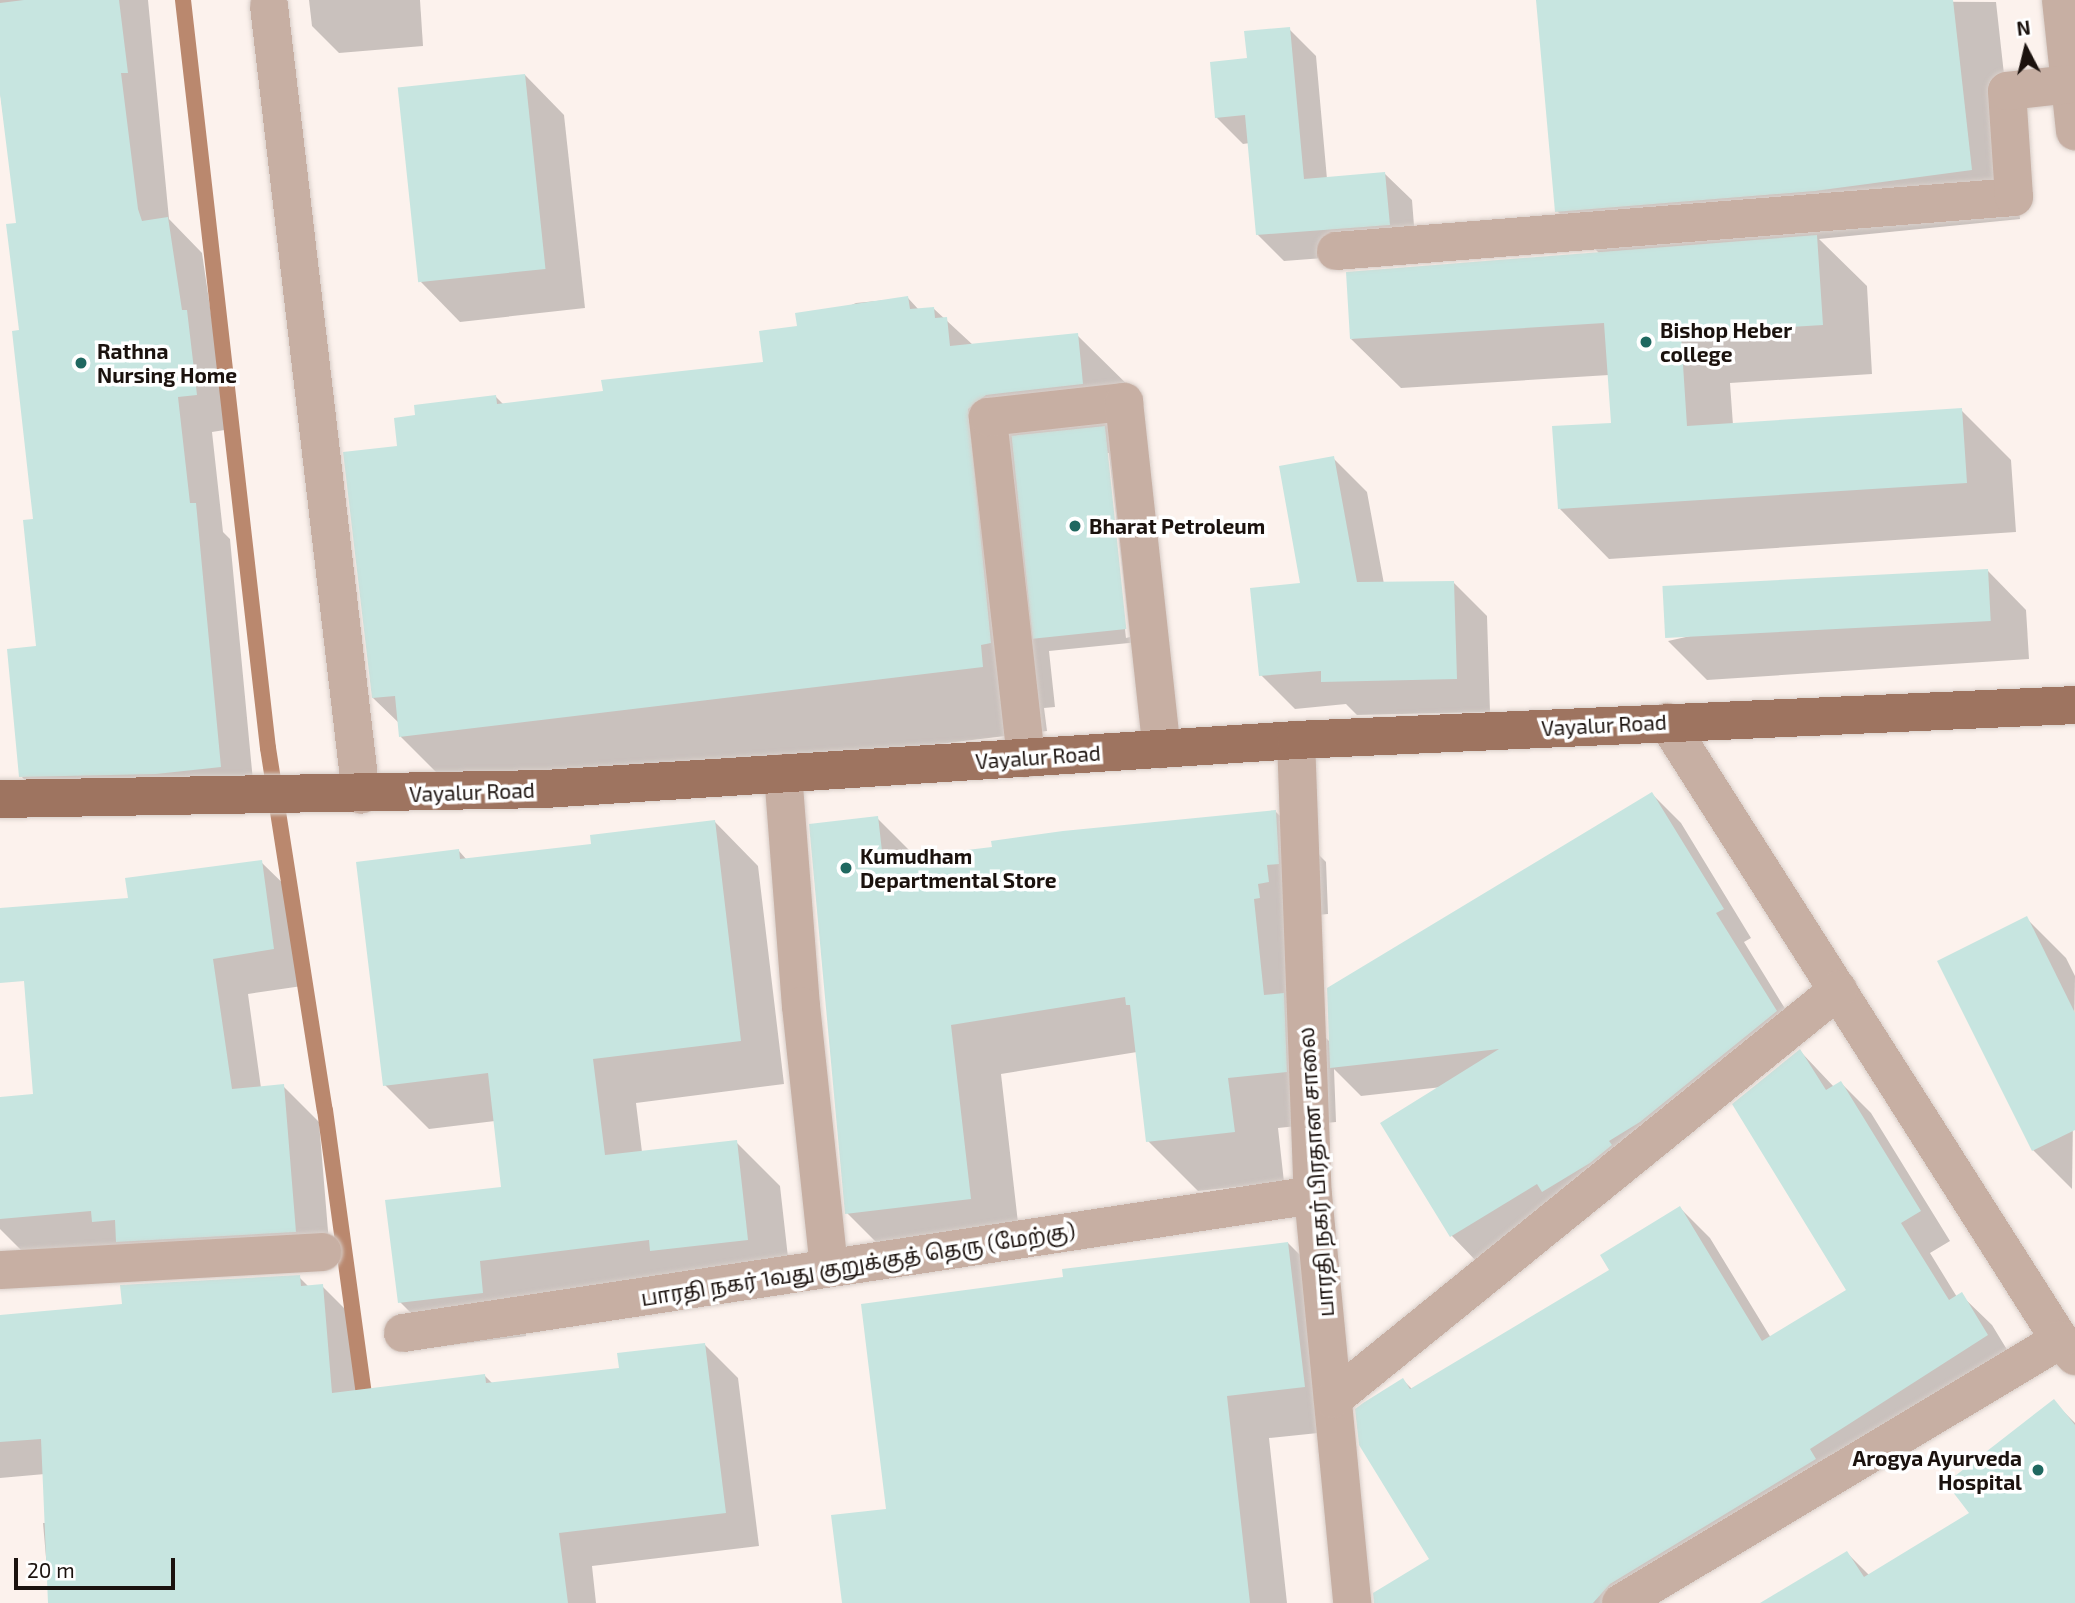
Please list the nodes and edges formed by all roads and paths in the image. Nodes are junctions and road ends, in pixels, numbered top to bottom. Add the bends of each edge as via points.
1 (2062, 0) edge
2 (269, 6) dead end
3 (2070, 84) junction
4 (2075, 131) edge
5 (1336, 251) dead end
6 (2075, 705) edge
7 (1667, 722) junction
8 (1296, 740) junction
9 (1162, 749) junction
10 (1026, 758) junction
11 (783, 773) junction
12 (349, 795) junction
13 (0, 799) edge
14 (1838, 990) junction
15 (1313, 1195) junction
16 (322, 1252) dead end
17 (829, 1267) junction
18 (0, 1270) edge
19 (403, 1333) dead end
20 (2068, 1348) edge
21 (1333, 1399) junction
22 (1352, 1603) edge
23 (1621, 1603) edge

1 - 3 street
2 - 12 street
3 - 4 street
3 - 5 street via 2007,91 2014,197
6 - 7 main road, Vayalur Road
7 - 8 main road, Vayalur Road
7 - 14 street
8 - 9 main road, Vayalur Road
8 - 15 street, பாரதி நகர் பிரதான சாலை
9 - 10 main road, Vayalur Road
9 - 10 street via 1124,402 988,417
10 - 11 main road, Vayalur Road
11 - 12 main road, Vayalur Road
11 - 17 street
12 - 13 main road, Vayalur Road
14 - 20 street
14 - 21 street
15 - 17 street, பாரதி நகர் 1வது குறுக்குத் தெரு (மேற்கு)
15 - 21 street, பாரதி நகர் பிரதான சாலை
16 - 18 street
17 - 19 street, பாரதி நகர் 1வது குறுக்குத் தெரு (மேற்கு)
20 - 23 street
21 - 22 street, பாரதி நகர் பிரதான சாலை

